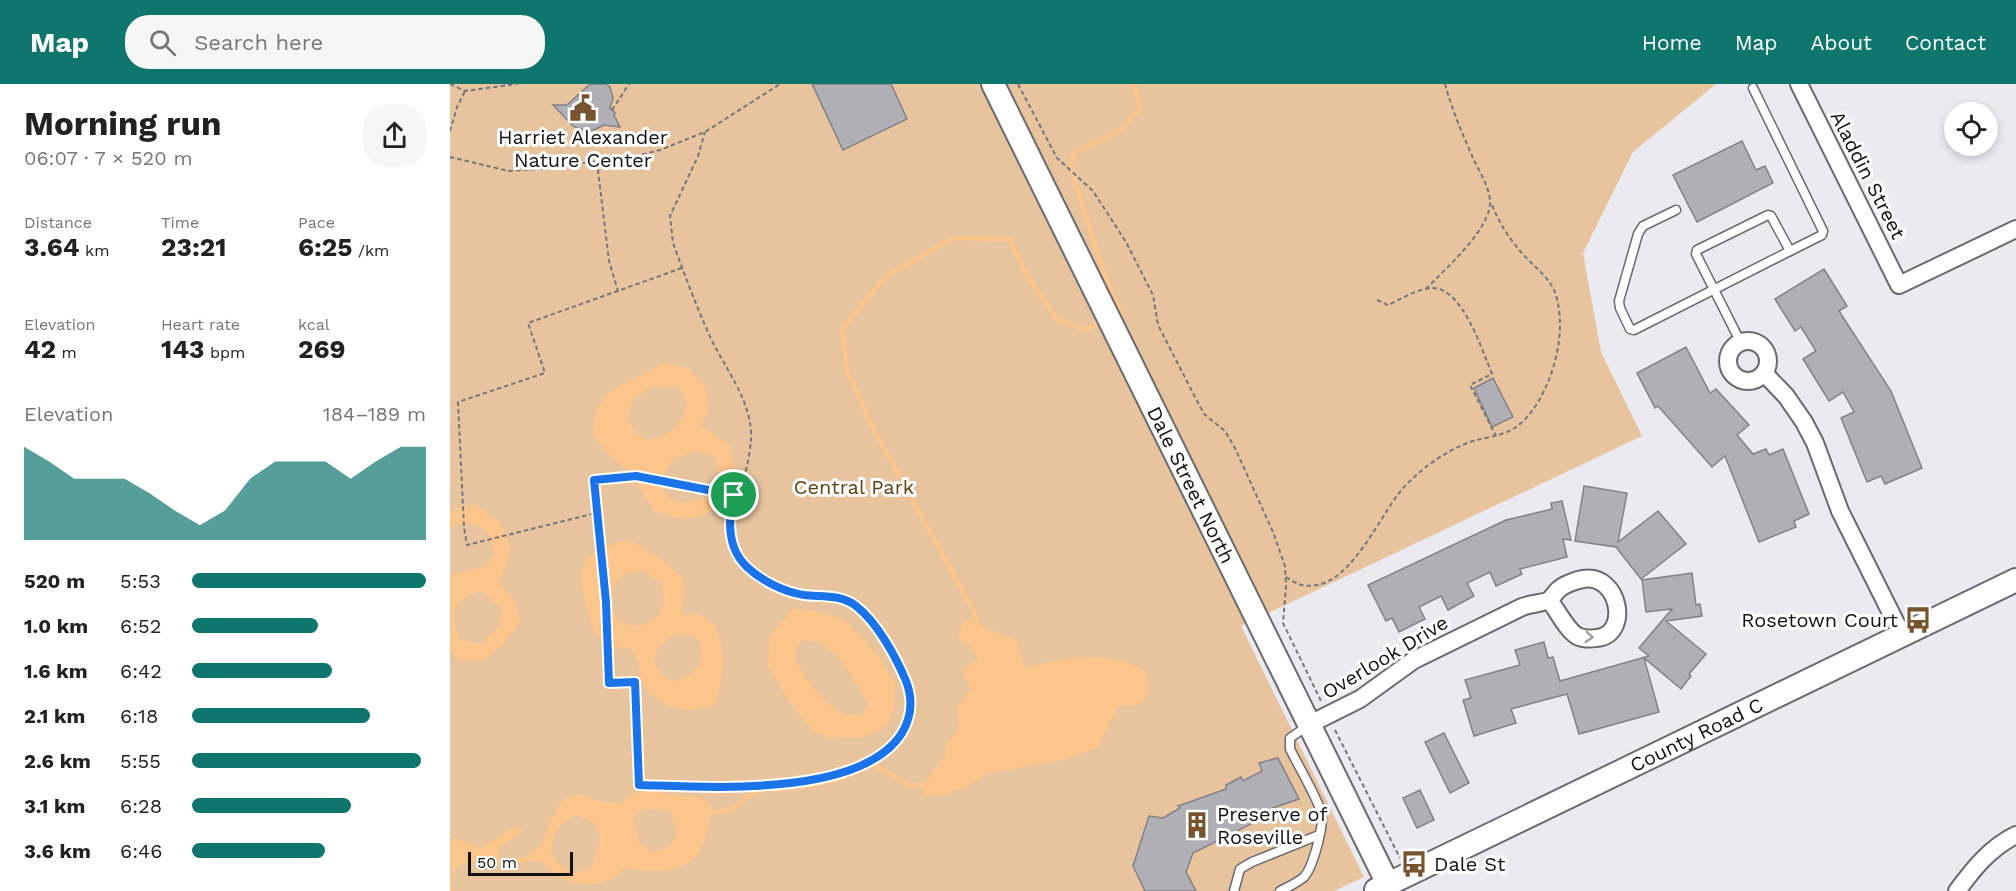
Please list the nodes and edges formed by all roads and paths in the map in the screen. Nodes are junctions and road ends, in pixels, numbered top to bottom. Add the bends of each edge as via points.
1 (450, 84) edge
2 (517, 84) edge
3 (629, 84) edge
4 (780, 84) edge
5 (993, 84) edge
6 (1018, 84) edge
7 (1445, 84) edge
8 (1799, 84) edge
9 (1753, 88) dead end
10 (465, 91) junction
11 (612, 110) dead end
12 (450, 131) edge
13 (705, 132) junction
14 (450, 157) edge
15 (597, 162) junction
16 (1491, 202) junction
17 (1676, 210) dead end
18 (2016, 229) edge
19 (1790, 251) junction
20 (682, 268) junction
21 (1425, 289) junction
22 (1714, 290) junction
23 (618, 291) junction
24 (1377, 300) dead end
25 (1741, 343) junction
26 (1764, 373) junction
27 (1496, 436) junction
28 (734, 495) junction
29 (596, 513) junction
30 (1286, 577) junction
31 (2016, 580) edge
32 (1549, 600) dead end
33 (1902, 635) junction
34 (1321, 701) dead end
35 (1310, 724) junction
36 (1319, 835) junction
37 (2016, 835) edge
38 (1382, 888) edge
39 (1234, 891) edge
40 (1280, 891) edge
41 (1957, 891) edge

1 - 10 path
2 - 10 path
3 - 11 path
4 - 13 path
5 - 35 main road, Dale Street North
6 - 30 path via 1057,158 1093,191 1126,242 1153,295 1158,326 1199,406 1225,431 1235,448 1273,532
7 - 16 path via 1452,111
8 - 18 street, Aladdin Street via 1899,285
9 - 19 lane via 1823,231
10 - 12 path
13 - 15 path via 660,150
13 - 20 path via 670,216 673,243
14 - 15 path via 509,171
15 - 23 path via 609,261
16 - 21 path via 1484,225
16 - 27 path via 1506,234 1554,291 1560,315 1551,378 1535,406 1516,427
17 - 22 lane via 1643,226 1638,234 1620,308 1634,330
19 - 22 lane
19 - 22 lane via 1768,215 1696,250
20 - 23 path
20 - 28 path via 751,424 744,476
21 - 24 path via 1388,304
21 - 27 path via 1447,291 1460,304 1492,374 1470,385
22 - 25 lane
23 - 29 path via 528,323 545,373 458,402 467,545
25 - 26 street via 1754,342 1765,351 1768,365
25 - 26 street via 1730,352 1728,360 1734,375 1749,381
26 - 33 street via 1804,422 1840,511
27 - 30 path via 1437,458 1406,484 1364,548 1342,571 1320,585 1301,585
28 - 29 path via 636,476 594,480
28 - 29 path via 730,517 732,542 746,566 783,589 843,599 855,605 882,637 903,675 912,703 907,725 887,750 852,770 809,780 732,787 639,785 635,682 609,683 606,602
30 - 34 path via 1282,623
31 - 33 main road, County Road C
32 - 35 street, Overlook Drive via 1522,607 1426,653 1360,699
33 - 38 main road, County Road C
35 - 36 lane via 1290,738 1290,748 1322,813
35 - 38 main road, Dale Street North
36 - 39 lane via 1240,869
36 - 40 lane via 1305,875
37 - 41 street via 1986,856

